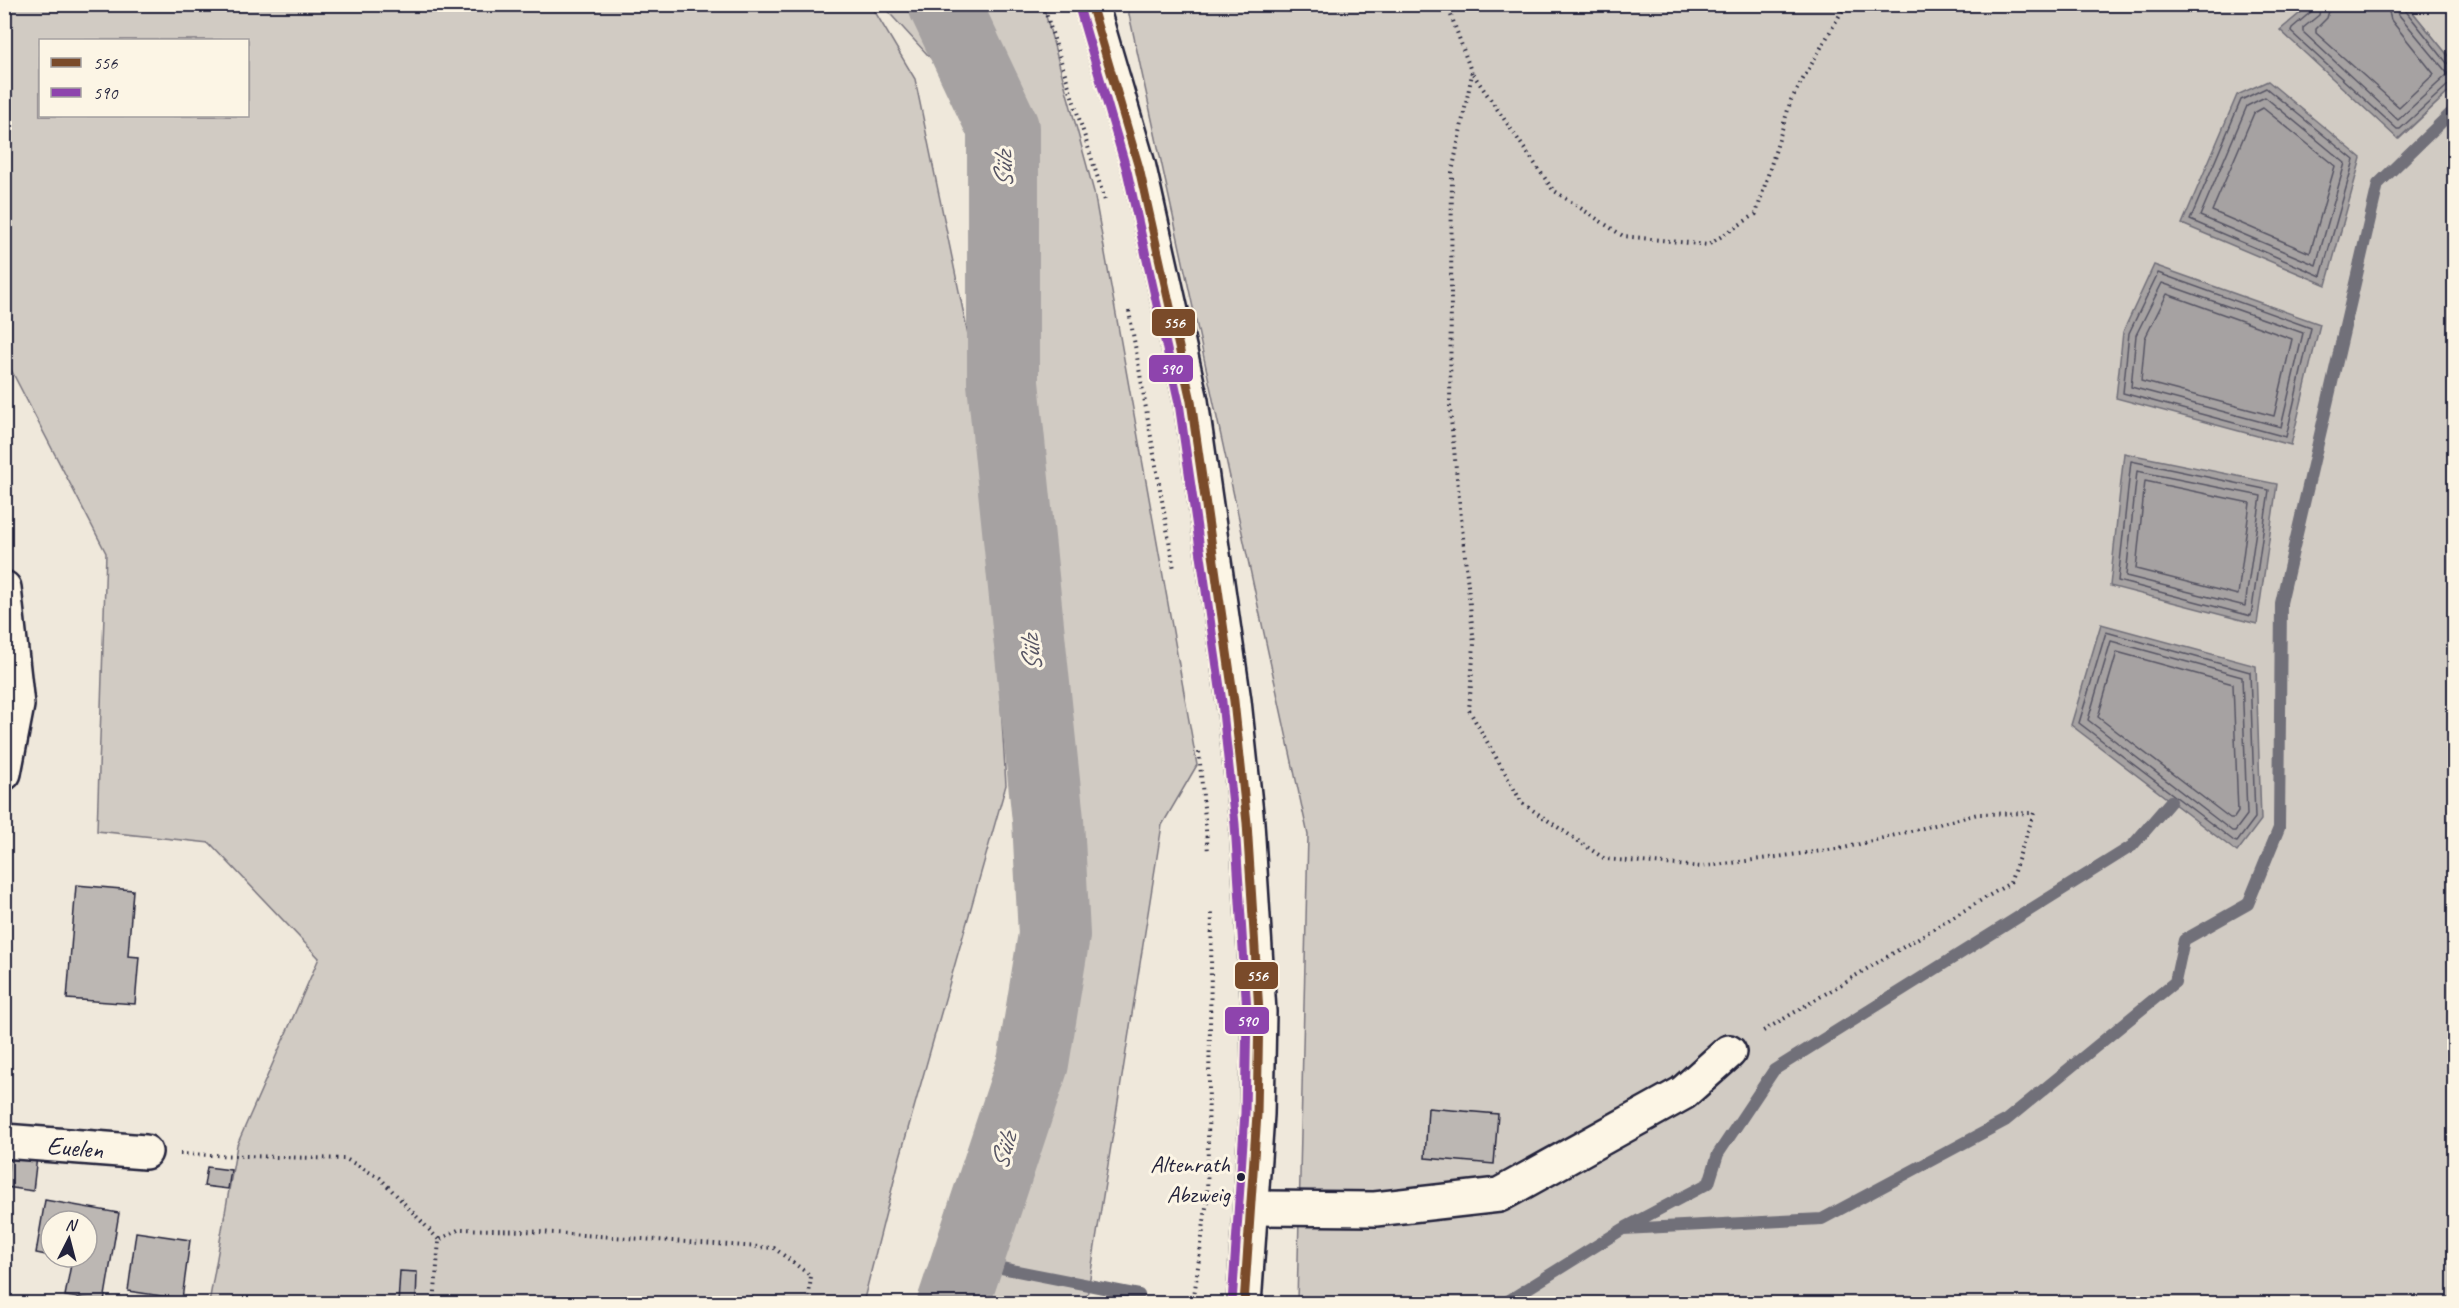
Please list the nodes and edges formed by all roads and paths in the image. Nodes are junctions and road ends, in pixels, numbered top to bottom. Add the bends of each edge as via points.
1 (1043, 4) edge
2 (1091, 4) edge
3 (1447, 4) edge
4 (1846, 4) edge
5 (1472, 74) junction
6 (1106, 206) dead end
7 (1129, 310) dead end
8 (1175, 577) dead end
9 (4, 588) edge
10 (11, 703) edge
11 (1197, 741) dead end
12 (4, 773) edge
13 (1209, 860) dead end
14 (1212, 907) dead end
15 (1729, 1052) joint
16 (4, 1141) edge
17 (145, 1152) joint
18 (1252, 1209) junction
19 (439, 1239) junction
20 (434, 1304) edge
21 (808, 1304) edge
22 (1192, 1304) edge
23 (1244, 1304) edge

1 - 6 path
2 - 18 main road via 1139,168 1177,334 1191,401 1222,612 1247,823 1259,1012
3 - 5 path
4 - 5 path via 1791,100 1756,214 1708,244 1623,236 1553,190
5 - 15 path via 1452,172 1450,410 1474,644 1469,710 1522,803 1605,859 1701,867 1844,848 1978,814 2034,813 2010,883
7 - 8 path
9 - 10 main road
10 - 12 main road
11 - 13 path
14 - 22 path via 1207,1200
15 - 18 main road via 1683,1093 1499,1195 1376,1209
16 - 17 main road, Euelen
17 - 19 path via 346,1159 380,1178
18 - 23 main road
19 - 20 path
19 - 21 path via 460,1229 774,1248 811,1276

